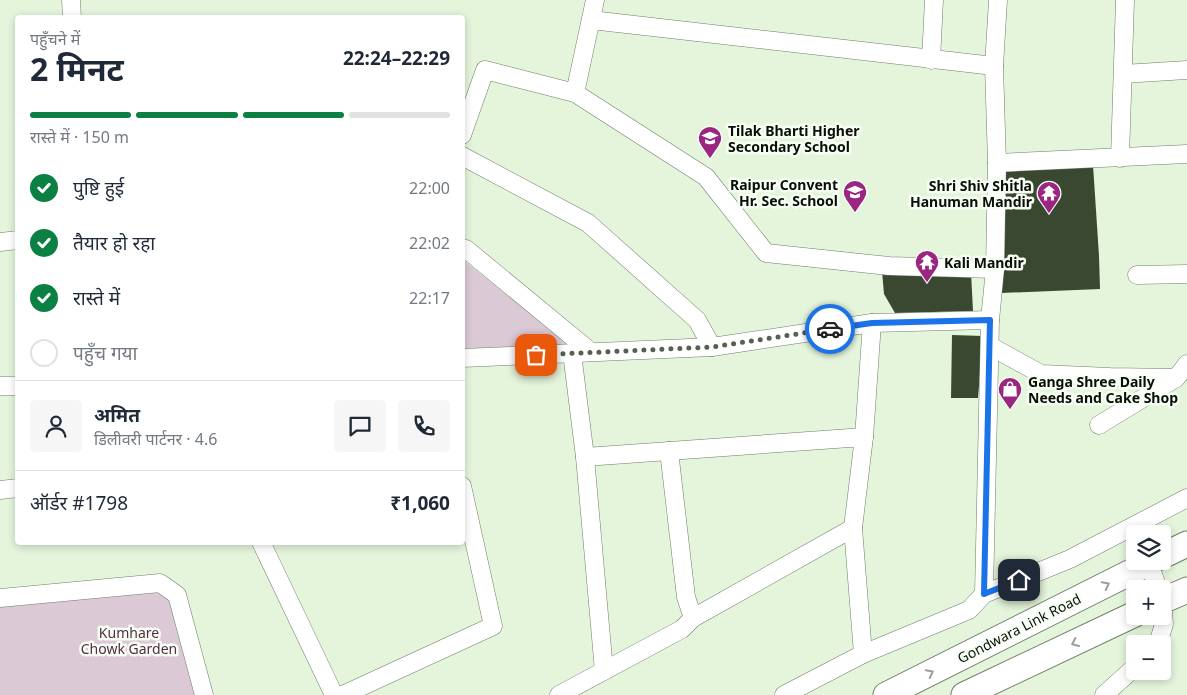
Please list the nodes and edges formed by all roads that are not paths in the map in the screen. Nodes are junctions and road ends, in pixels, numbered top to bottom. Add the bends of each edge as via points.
1 (71, 0) edge
2 (595, 0) edge
3 (934, 0) edge
4 (998, 0) edge
5 (1125, 0) edge
6 (72, 15) edge
7 (592, 20) junction
8 (931, 60) junction
9 (994, 66) junction
10 (1187, 70) edge
11 (1123, 74) junction
12 (575, 93) junction
13 (465, 127) edge
14 (1187, 154) edge
15 (465, 158) edge
16 (1120, 158) junction
17 (997, 163) junction
18 (15, 240) edge
19 (0, 242) edge
20 (466, 249) dead end
21 (995, 269) junction
22 (1187, 274) edge
23 (1137, 275) dead end
24 (990, 320) junction
25 (872, 323) junction
26 (990, 346) junction
27 (712, 347) junction
28 (591, 352) junction
29 (572, 353) junction
30 (465, 358) edge
31 (1184, 369) edge
32 (0, 386) edge
33 (15, 386) edge
34 (1099, 425) dead end
35 (864, 437) junction
36 (669, 451) junction
37 (585, 457) junction
38 (15, 488) edge
39 (0, 490) edge
40 (1187, 498) edge
41 (465, 500) edge
42 (853, 528) junction
43 (1187, 544) edge
44 (262, 545) edge
45 (1171, 552) edge
46 (1135, 570) edge
47 (1187, 590) edge
48 (984, 594) junction
49 (1171, 597) edge
50 (0, 598) edge
51 (693, 618) junction
52 (1126, 618) edge
53 (863, 654) junction
54 (604, 671) junction
55 (1126, 675) edge
56 (204, 695) edge
57 (334, 695) edge
58 (343, 695) edge
59 (559, 695) edge
60 (784, 695) edge
61 (886, 695) edge
62 (964, 695) edge
63 (1104, 695) edge

1 - 6 street
2 - 7 street
3 - 8 street
4 - 9 street
5 - 11 street
7 - 8 street
7 - 12 street
8 - 9 street
9 - 17 street
10 - 11 street
11 - 16 street
12 - 13 street via 485,70
12 - 21 street via 706,178 766,253 889,266
14 - 16 street
15 - 27 street via 588,223 697,320
16 - 17 street
17 - 21 street
18 - 19 street
20 - 28 street
21 - 24 street
22 - 23 street
24 - 25 street
24 - 26 street
25 - 27 street
25 - 35 street
26 - 31 street via 1042,374 1110,377
26 - 48 street
27 - 28 street
28 - 29 street
29 - 30 street
29 - 37 street
31 - 34 street
32 - 33 street
35 - 36 street
35 - 42 street
36 - 37 street
36 - 51 street via 686,597
37 - 54 street
38 - 39 street
40 - 48 street via 1070,559
41 - 58 street via 493,626
42 - 51 street
42 - 53 street
43 - 45 street, Gondwara Link Road
44 - 57 street
61 -> 46 street, Gondwara Link Road
47 - 49 street
48 - 53 street via 968,610
50 - 56 street via 160,583 176,596
51 - 54 street via 682,629
52 -> 62 street
53 - 60 street
54 - 59 street
55 - 63 street

